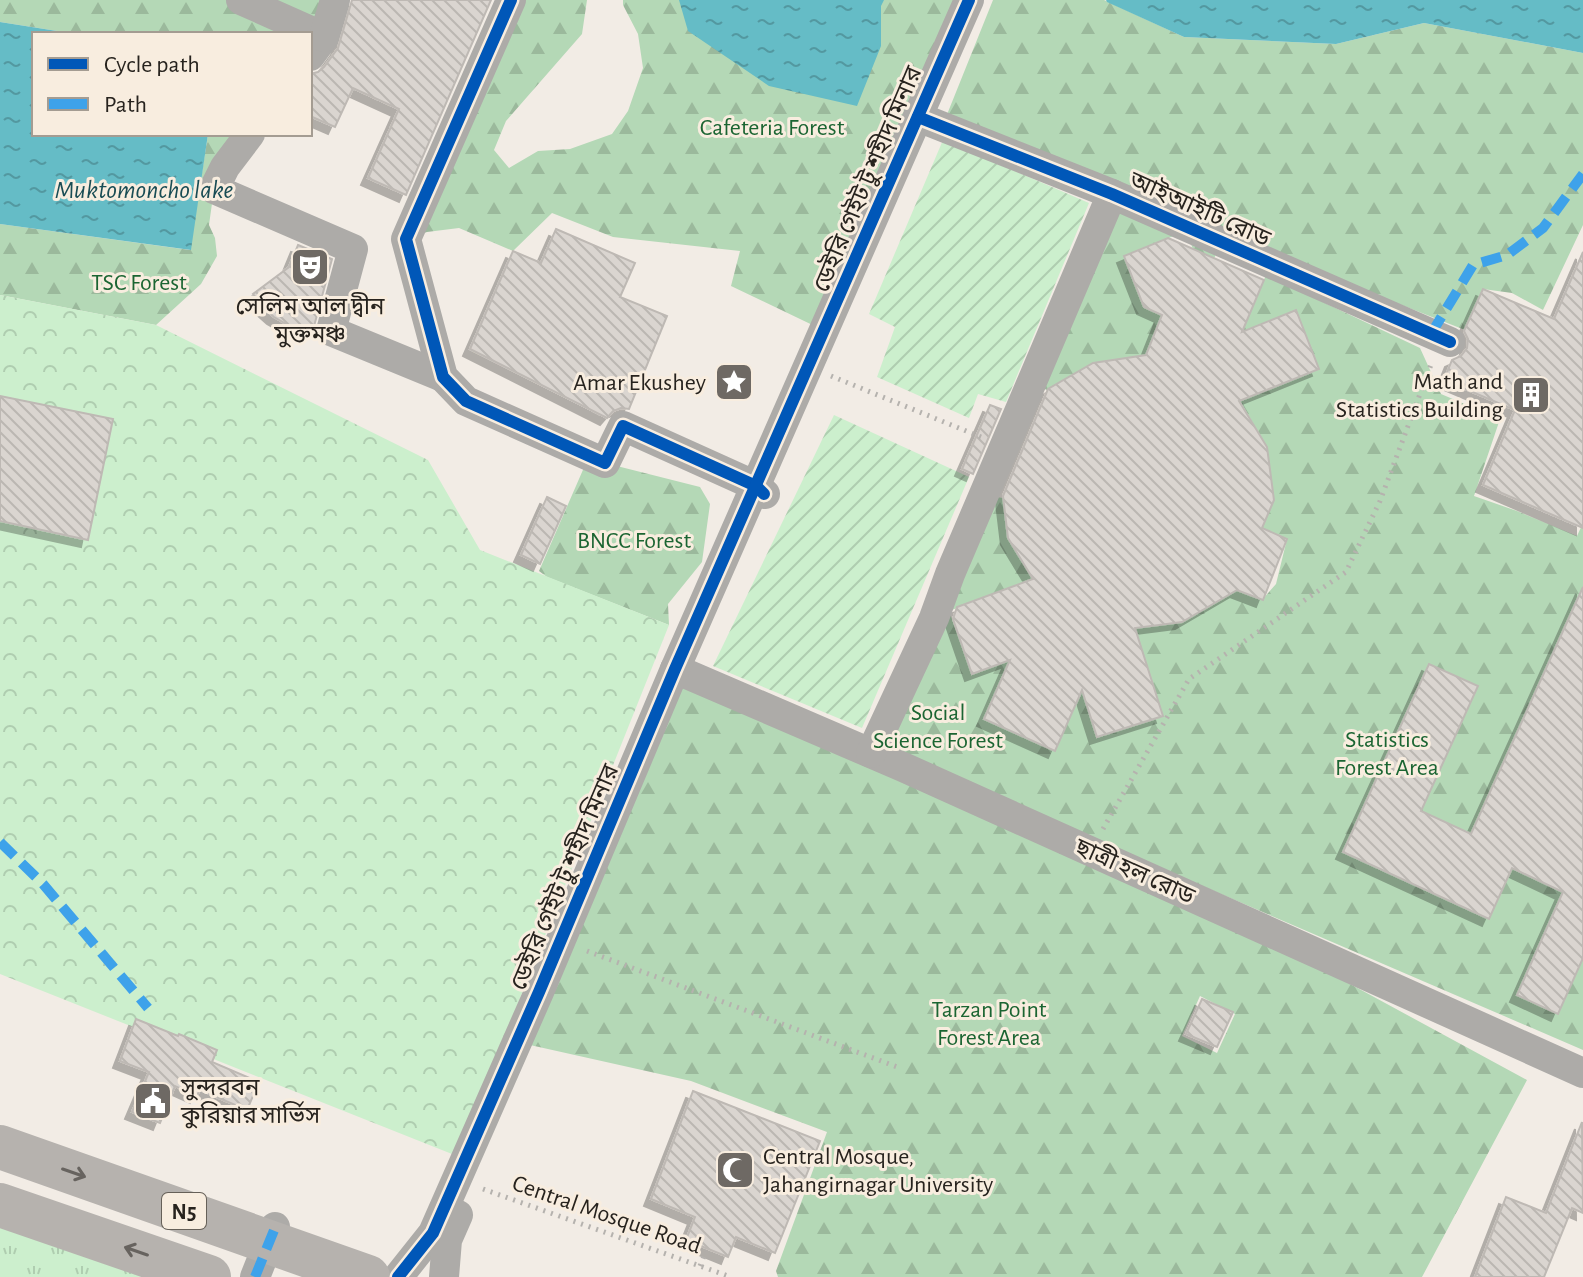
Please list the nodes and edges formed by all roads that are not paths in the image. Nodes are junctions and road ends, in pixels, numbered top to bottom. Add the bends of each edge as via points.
1 (241, 0) edge
2 (335, 0) edge
3 (511, 0) edge
4 (969, 0) edge
5 (979, 0) edge
6 (294, 32) edge
7 (317, 46) edge
8 (923, 119) junction
9 (248, 136) edge
10 (1112, 194) junction
11 (1446, 340) road end
12 (443, 377) junction
13 (761, 490) junction
14 (680, 671) junction
15 (871, 753) junction
16 (1583, 1073) edge
17 (0, 1147) edge
18 (0, 1205) edge
19 (267, 1247) edge
20 (209, 1277) edge
21 (368, 1277) edge
22 (398, 1277) edge
23 (444, 1277) edge

1 - 6 street
2 - 7 street
3 - 12 street via 406,239
4 - 8 street, ডেইরি গেইট টু শহীদ মিনার
5 - 8 street
8 - 10 street, আইআইটি রোড
8 - 13 street, ডেইরি গেইট টু শহীদ মিনার via 878,242
9 - 12 street via 214,189 353,249 331,331
10 - 11 street, আইআইটি রোড
10 - 15 street via 934,618
12 - 13 street via 466,401 605,463 623,426
13 - 14 street, ডেইরি গেইট টু শহীদ মিনার
14 - 15 street, ছাত্রী হল রোড
14 - 22 street, ডেইরি গেইট টু শহীদ মিনার via 433,1233
14 - 23 street via 447,1240
15 - 16 street, ছাত্রী হল রোড
17 -> 19 highway, N5
20 -> 18 highway, N5
19 - 21 highway, N5

